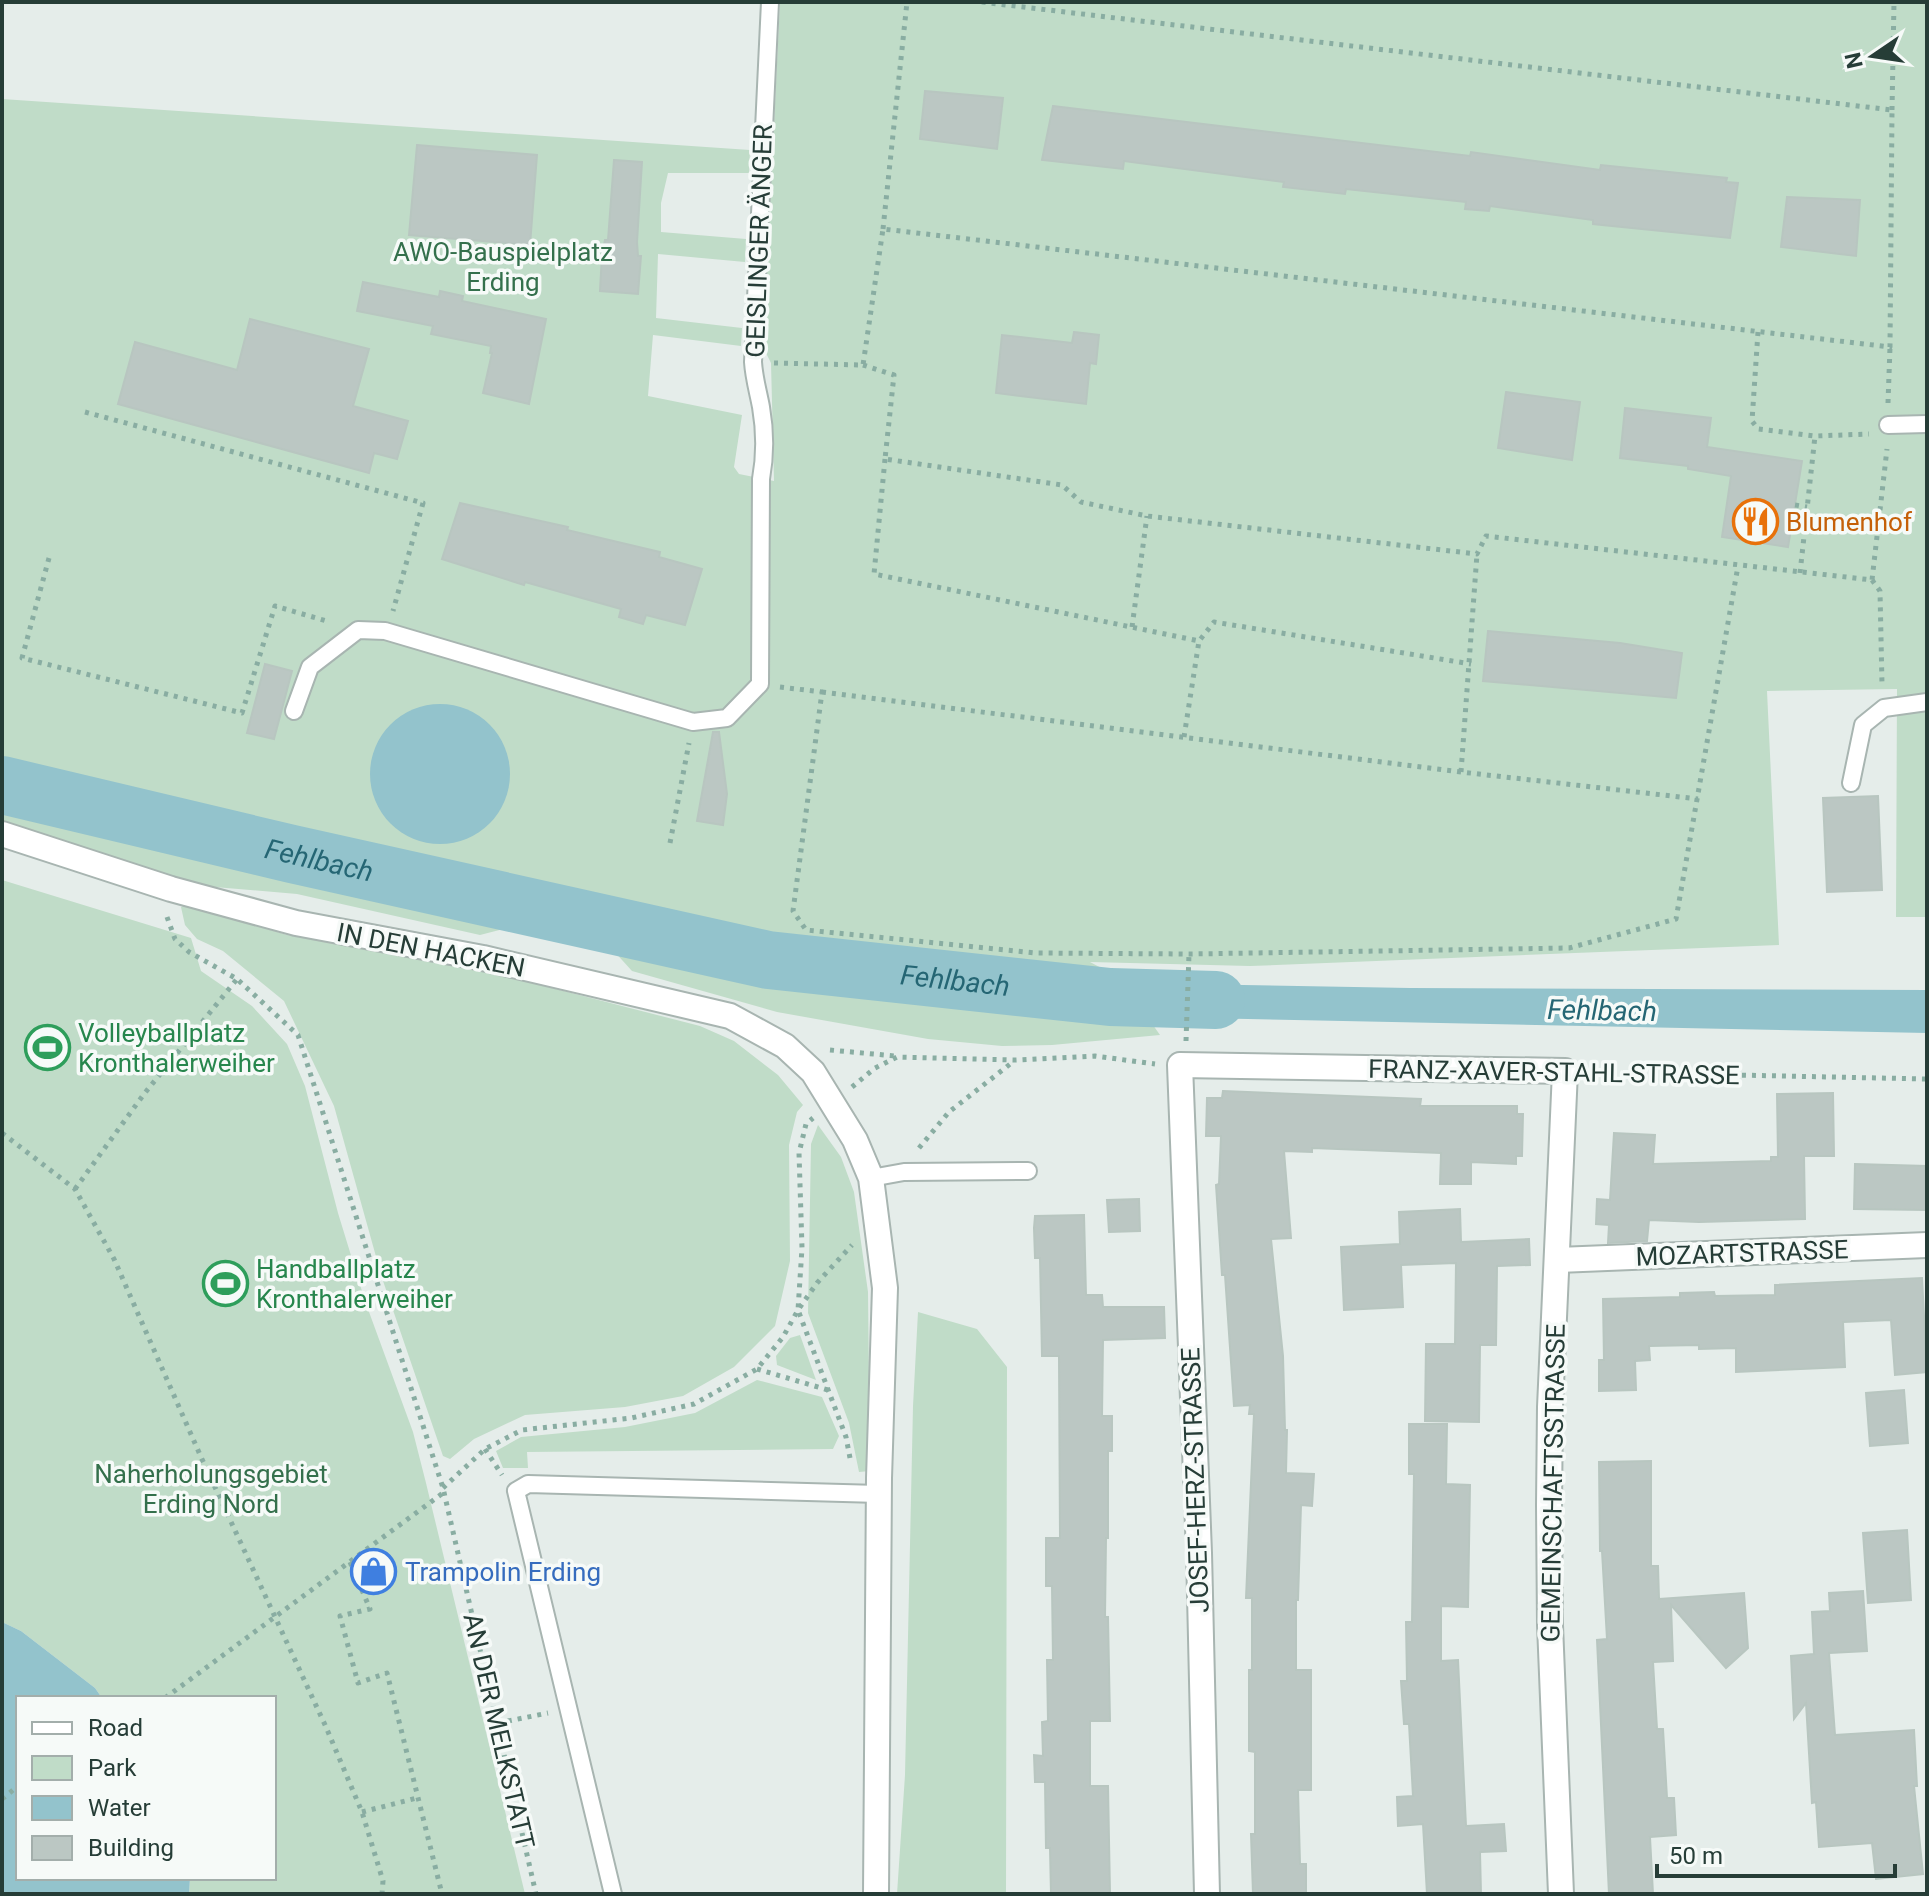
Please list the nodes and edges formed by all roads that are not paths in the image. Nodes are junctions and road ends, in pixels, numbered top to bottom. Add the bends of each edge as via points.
1 (770, 2) edge
2 (1927, 424) edge
3 (1888, 429) road end
4 (1927, 702) edge
5 (294, 711) dead end
6 (1851, 783) dead end
7 (2, 834) edge
8 (1180, 1065) joint
9 (1565, 1071) joint
10 (1028, 1171) dead end
11 (871, 1178) junction
12 (1927, 1245) edge
13 (1558, 1260) junction
14 (879, 1486) junction
15 (613, 1894) edge
16 (876, 1894) edge
17 (1207, 1894) edge
18 (1561, 1894) edge

1 - 5 lane, GEISLINGER ÄNGER via 753,362 764,462 760,684 727,718 693,722 385,631 358,630 310,667
2 - 3 lane
4 - 6 lane via 1884,708 1863,725
7 - 11 street, IN DEN HACKEN via 296,923 483,958 730,1016 785,1046 813,1072 855,1140
8 - 9 street, FRANZ-XAVER-STAHL-STRASSE
8 - 17 street, JOSEF-HERZ-STRASSE
9 - 13 street, GEMEINSCHAFTSSTRASSE
10 - 11 lane via 904,1172
11 - 14 street via 885,1288
12 - 13 street, MOZARTSTRASSE
13 - 18 street, GEMEINSCHAFTSSTRASSE via 1550,1407 1549,1610
14 - 15 lane via 528,1484 516,1491
14 - 16 street

